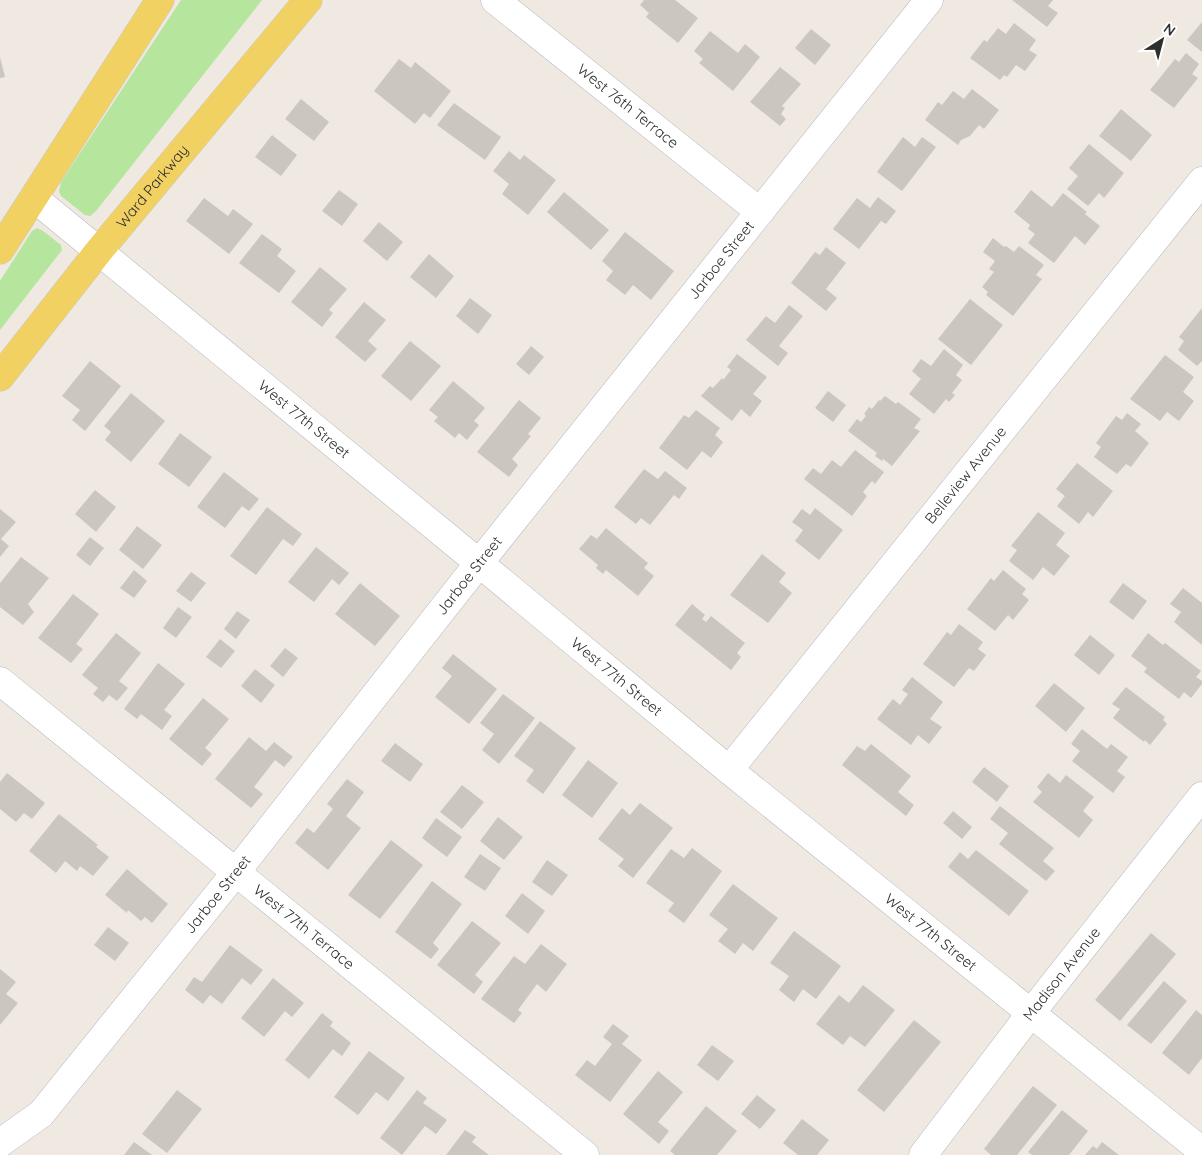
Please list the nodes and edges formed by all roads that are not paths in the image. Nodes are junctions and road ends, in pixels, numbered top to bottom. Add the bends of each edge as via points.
1 (160, 0) edge
2 (308, 0) edge
3 (495, 0) edge
4 (929, 0) edge
5 (1202, 181) edge
6 (34, 198) junction
7 (760, 212) junction
8 (0, 250) edge
9 (98, 252) junction
10 (0, 377) edge
11 (479, 563) junction
12 (0, 681) edge
13 (729, 770) junction
14 (1202, 796) edge
15 (236, 872) junction
16 (1031, 1013) junction
17 (0, 1143) edge
18 (1202, 1151) edge
19 (585, 1155) edge
20 (923, 1155) edge

1 - 6 main road
2 - 9 main road, Ward Parkway
3 - 7 street, West 76th Terrace
4 - 7 street, Jarboe Street
5 - 13 street, Belleview Avenue
6 - 8 main road
6 - 9 street, West 77th Street
7 - 11 street, Jarboe Street
9 - 10 main road, Ward Parkway
9 - 11 street, West 77th Street
11 - 13 street, West 77th Street
11 - 15 street, Jarboe Street
12 - 15 street, West 77th Terrace
13 - 16 street, West 77th Street
14 - 16 street, Madison Avenue
15 - 17 street, Jarboe Street via 41,1114
15 - 19 street, West 77th Terrace
16 - 18 street, West 77th Street
16 - 20 street, Madison Avenue

